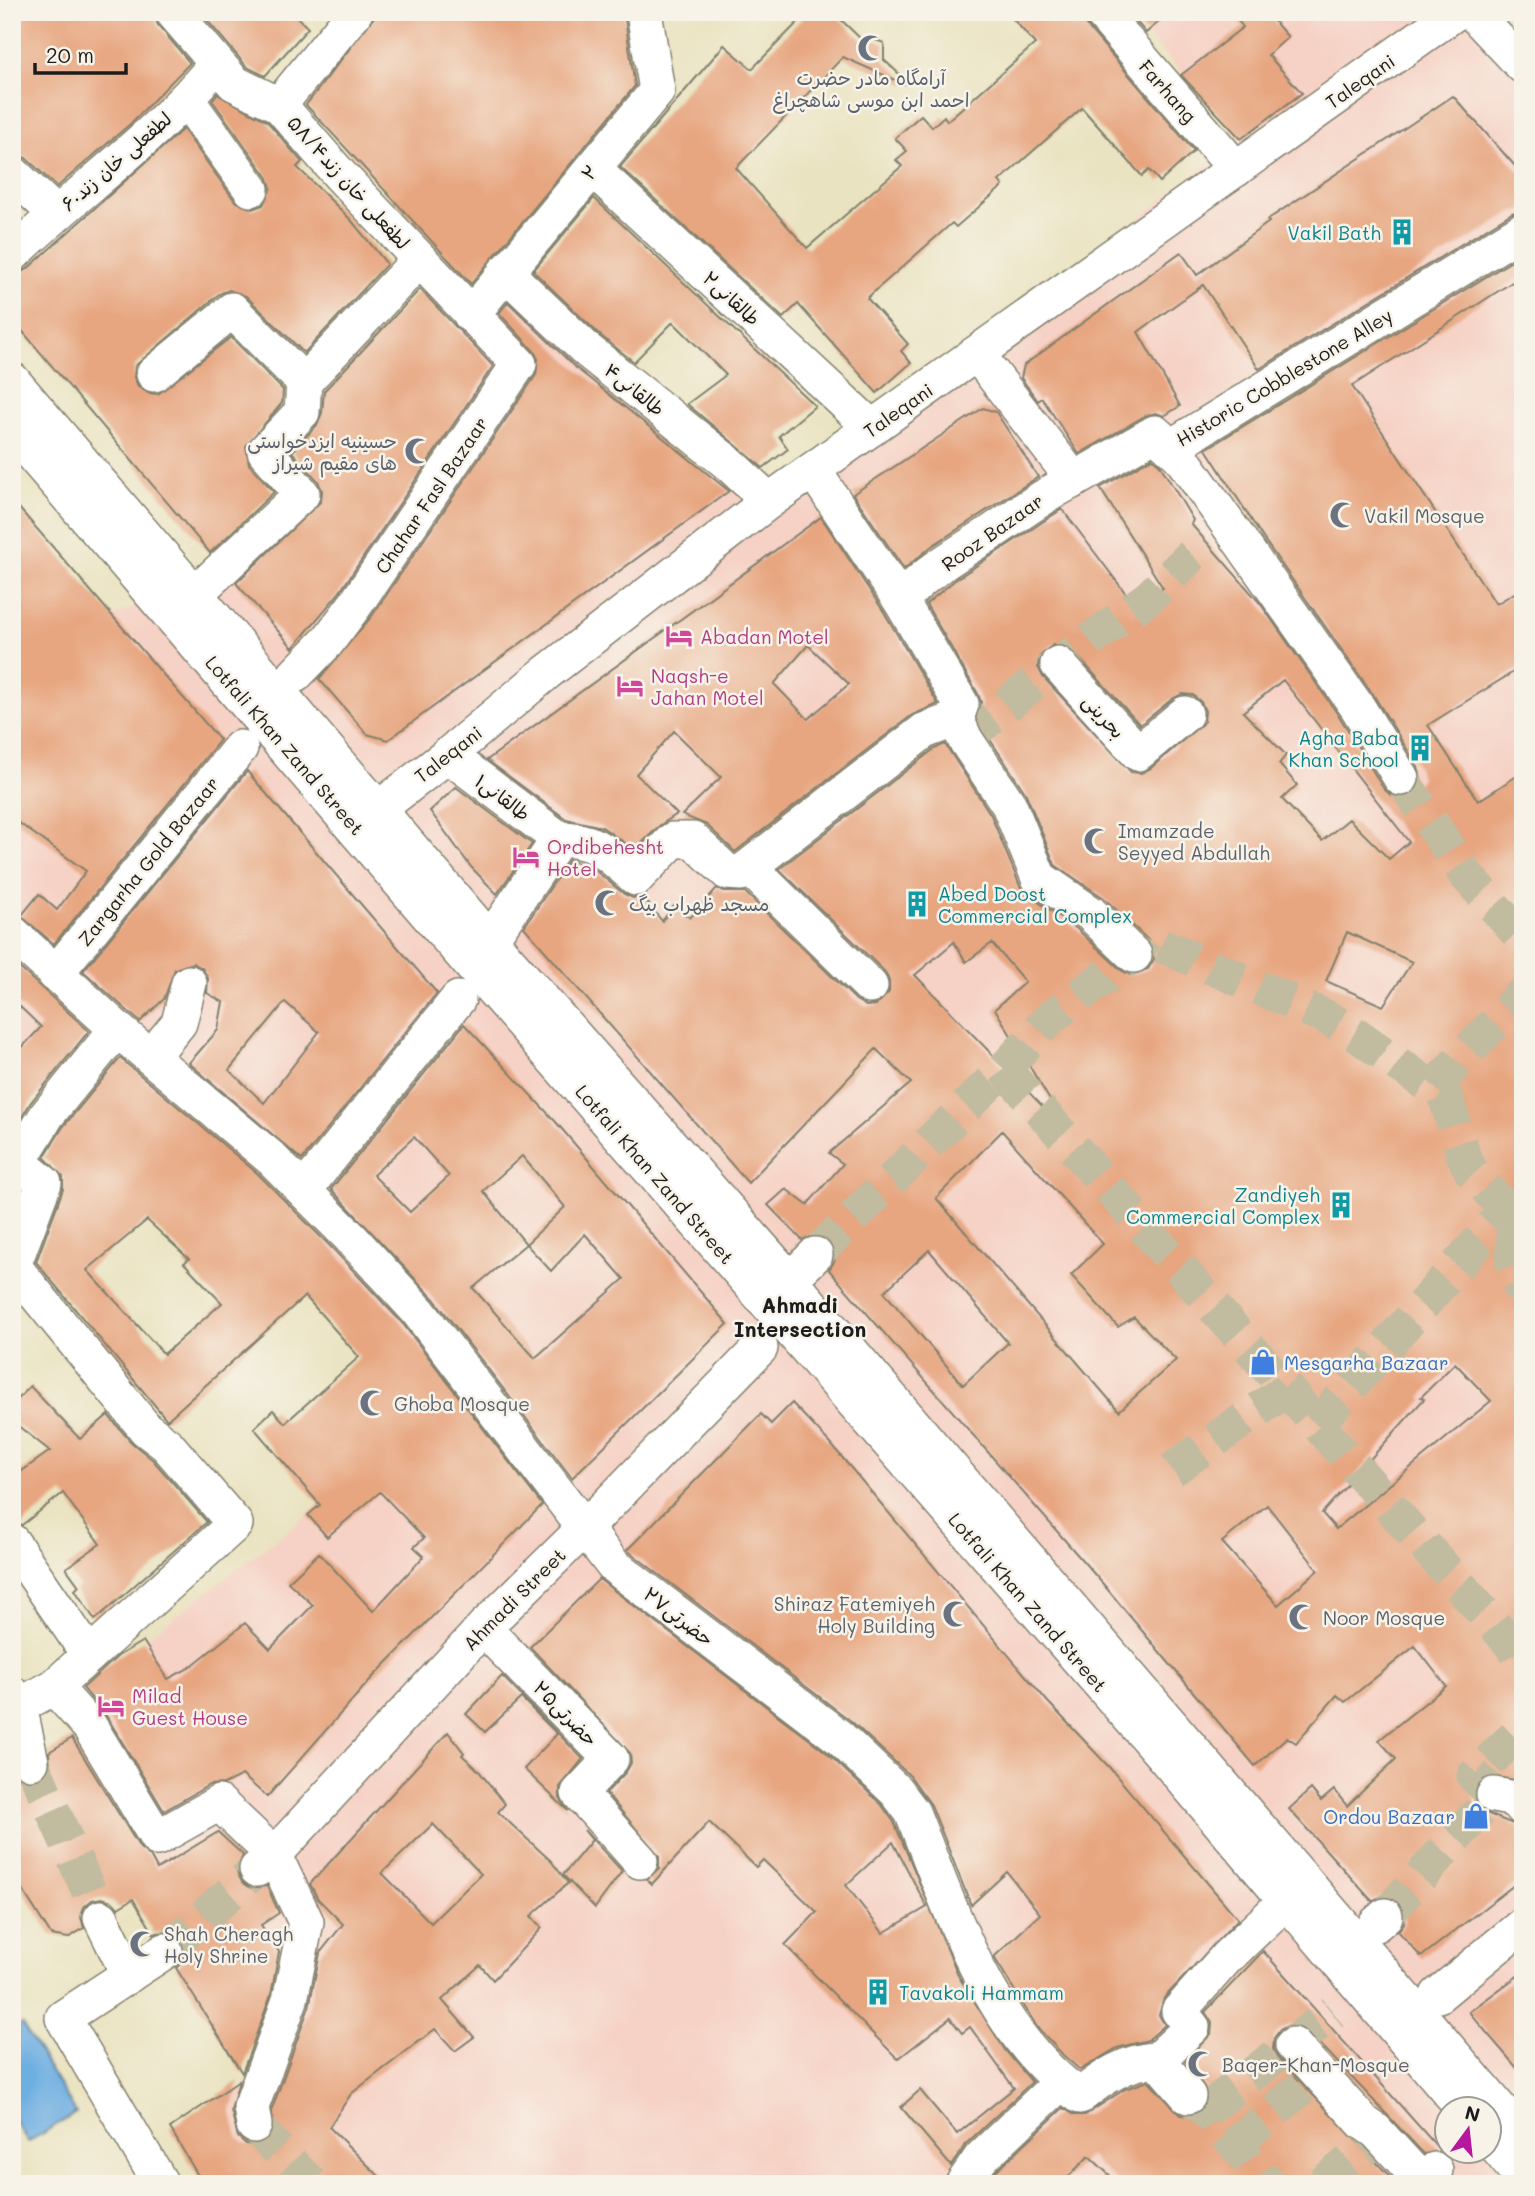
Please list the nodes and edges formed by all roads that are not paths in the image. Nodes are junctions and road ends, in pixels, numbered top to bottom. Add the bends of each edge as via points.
1 (173, 12) edge
2 (355, 12) edge
3 (644, 12) edge
4 (1101, 12) edge
5 (1456, 12) edge
6 (1472, 12) edge
7 (216, 64) junction
8 (1523, 66) edge
9 (187, 100) junction
10 (279, 105) junction
11 (602, 149) junction
12 (1236, 169) junction
13 (12, 173) edge
14 (251, 189) dead end
15 (55, 213) junction
16 (1523, 230) edge
17 (12, 255) edge
18 (419, 260) junction
19 (505, 272) junction
20 (471, 314) junction
21 (977, 354) junction
22 (154, 374) dead end
23 (12, 380) edge
24 (304, 382) junction
25 (872, 428) junction
26 (12, 431) edge
27 (1171, 447) junction
28 (821, 465) junction
29 (1074, 480) junction
30 (769, 501) junction
31 (195, 594) junction
32 (907, 594) junction
33 (1058, 664) dead end
34 (295, 675) dead end
35 (1185, 714) dead end
36 (960, 729) junction
37 (240, 748) dead end
38 (448, 755) junction
39 (1401, 778) tunnel mouth
40 (366, 818) junction
41 (559, 839) junction
42 (749, 867) junction
43 (12, 933) edge
44 (481, 953) junction
45 (1134, 955) dead end
46 (55, 974) junction
47 (189, 984) dead end
48 (870, 986) dead end
49 (458, 999) dead end
50 (117, 1029) junction
51 (151, 1058) junction
52 (304, 1190) junction
53 (13, 1261) edge
54 (760, 1348) dead end
55 (584, 1530) junction
56 (12, 1542) edge
57 (483, 1628) junction
58 (89, 1655) junction
59 (54, 1687) junction
60 (16, 1700) edge
61 (31, 1762) tunnel mouth
62 (640, 1861) dead end
63 (265, 1862) junction
64 (1285, 1902) junction
65 (101, 1918) tunnel mouth
66 (1523, 1925) edge
67 (165, 1951) tunnel mouth
68 (129, 1975) junction
69 (1438, 1996) dead end
70 (1293, 2045) dead end
71 (1157, 2060) junction
72 (1060, 2083) junction
73 (1451, 2094) edge
74 (1188, 2096) tunnel mouth
75 (254, 2125) dead end
76 (1523, 2136) edge
77 (1504, 2157) edge
78 (1442, 2164) edge
79 (1523, 2179) edge
80 (161, 2184) edge
81 (962, 2184) edge

1 - 7 street
2 - 10 street
3 - 11 street, ۲ via 657,91
4 - 12 street, Farhang
5 - 12 street, Taleqani
6 - 8 street
7 - 9 street, لطفعلی خان زند۶۰
7 - 10 street via 233,83
9 - 14 street
9 - 15 street, لطفعلی خان زند۶۰
10 - 18 street, لطفعلی خان زند۵۸/۴
11 - 19 street, ۲
11 - 25 street, طالقانی۲
12 - 21 street, Taleqani
13 - 15 street
15 - 17 street, لطفعلی خان زند۶۰
16 - 27 street, Historic Cobblestone Alley
18 - 20 street, لطفعلی خان زند۵۸/۴
18 - 24 street
19 - 20 street, ۲
19 - 30 street, طالقانی۴ via 588,351
20 - 34 street, Chahar Fasl Bazaar via 519,364 355,605
21 - 25 street, Taleqani
21 - 29 street
22 - 24 street via 232,310
23 - 31 street
24 - 31 street via 302,412 265,452 302,494
25 - 28 street, Taleqani
26 - 40 street, Lotfali Khan Zand Street
27 - 29 street, Historic Cobblestone Alley via 1155,433
27 - 39 street via 1358,708
28 - 30 street, Taleqani
28 - 32 street
29 - 32 street, Rooz Bazaar via 1049,492
30 - 38 street, Taleqani
31 - 40 street
32 - 36 street via 961,704
33 - 35 street, بحرینی via 1138,753
36 - 42 street via 924,731
36 - 45 street via 1009,805 1039,878 1090,914
37 - 46 street, Zargarha Gold Bazaar
38 - 40 street, Taleqani
38 - 41 street, طالقانی۱
40 - 44 street, Lotfali Khan Zand Street
41 - 42 street via 581,839 636,877 673,840 693,840 727,872 741,873
41 - 44 street
42 - 48 street
43 - 46 street
44 - 64 street, Lotfali Khan Zand Street
44 - 76 street via 789,1279
46 - 50 street
47 - 51 street via 179,1023
49 - 52 street
50 - 51 street
50 - 53 street via 47,1115 18,1162 44,1183
51 - 52 street
52 - 55 street via 418,1311
53 - 58 street via 146,1429 167,1445 235,1524
54 - 55 street, Ahmadi Street
55 - 57 street, Ahmadi Street
55 - 72 street, حضرتی۲۷ via 613,1565 839,1738 896,1791 912,1812 975,1969 1035,2057
56 - 58 street
57 - 62 street, حضرتی۲۵ via 611,1759 579,1793
57 - 63 street, Ahmadi Street
58 - 59 street
59 - 60 street
59 - 63 street via 90,1727 157,1838 219,1803
60 - 61 street
63 - 75 street via 306,1922 290,2000 251,2107
64 - 71 street via 1179,2011 1192,2027
64 - 73 street, Lotfali Khan Zand Street
65 - 68 street
66 - 69 street
67 - 68 street
68 - 80 street via 63,2018
70 - 78 street via 1422,2181
71 - 72 street via 1138,2060 1080,2096
71 - 74 street
72 - 81 street via 981,2158
77 - 79 street

